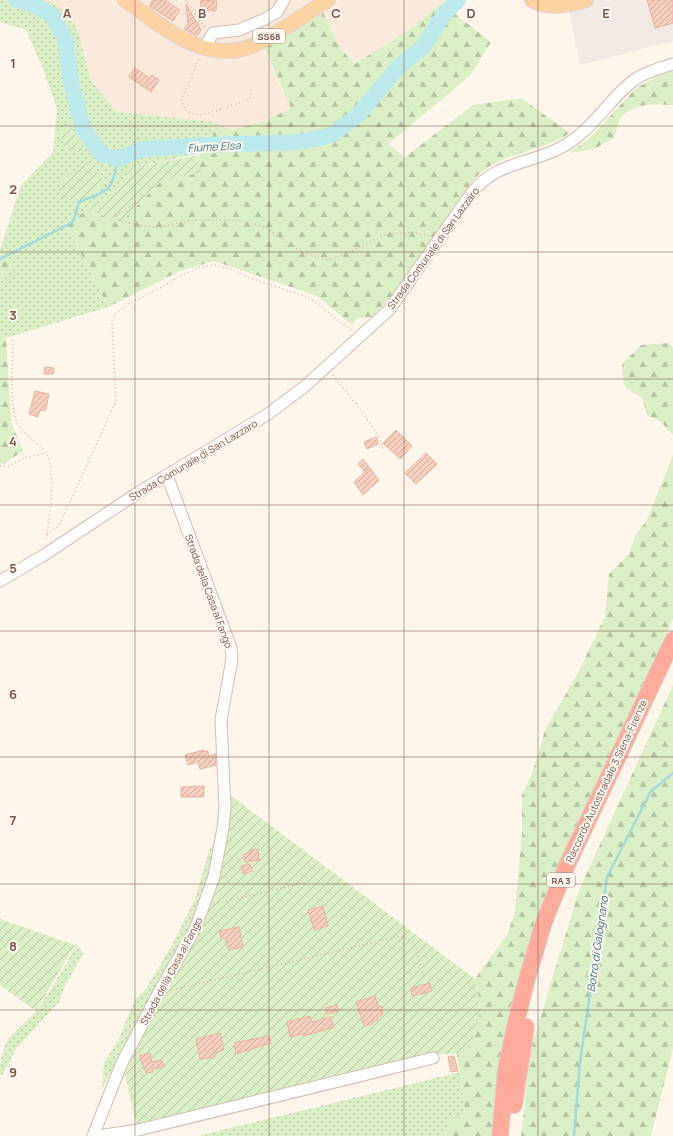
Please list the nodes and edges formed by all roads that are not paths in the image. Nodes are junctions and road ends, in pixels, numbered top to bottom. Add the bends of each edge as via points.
1 (125, 0) edge
2 (328, 0) edge
3 (532, 0) edge
4 (586, 0) edge
5 (282, 5) edge
6 (207, 42) junction
7 (673, 64) edge
8 (167, 475) junction
9 (0, 581) edge
10 (673, 640) edge
11 (673, 665) edge
12 (432, 1058) dead end
13 (93, 1136) edge
14 (98, 1136) edge
15 (500, 1136) edge
16 (511, 1136) edge

1 - 6 main road, SS68 via 180,37
2 - 6 main road, SS68 via 249,47 229,51
3 - 4 main road via 542,5 553,6
5 - 6 street via 270,17 239,30 216,32
7 - 8 street, Strada Comunale di San Lazzaro via 633,80 591,126 566,144 552,152 501,168 485,178 395,302 360,338 327,368 268,414
8 - 9 street, Strada Comunale di San Lazzaro
8 - 13 street, Strada della Casa al Fango via 231,648 232,659 221,720 223,828 214,876 196,928 121,1065
10 - 15 highway, Raccordo Autostradale 3 Siena-Firenze / RA 3 via 567,865 544,922 526,982 506,1070
11 - 16 highway, Raccordo Autostradale 3 Siena-Firenze / RA 3 via 561,907 530,1008 515,1094
12 - 14 street via 138,1130

